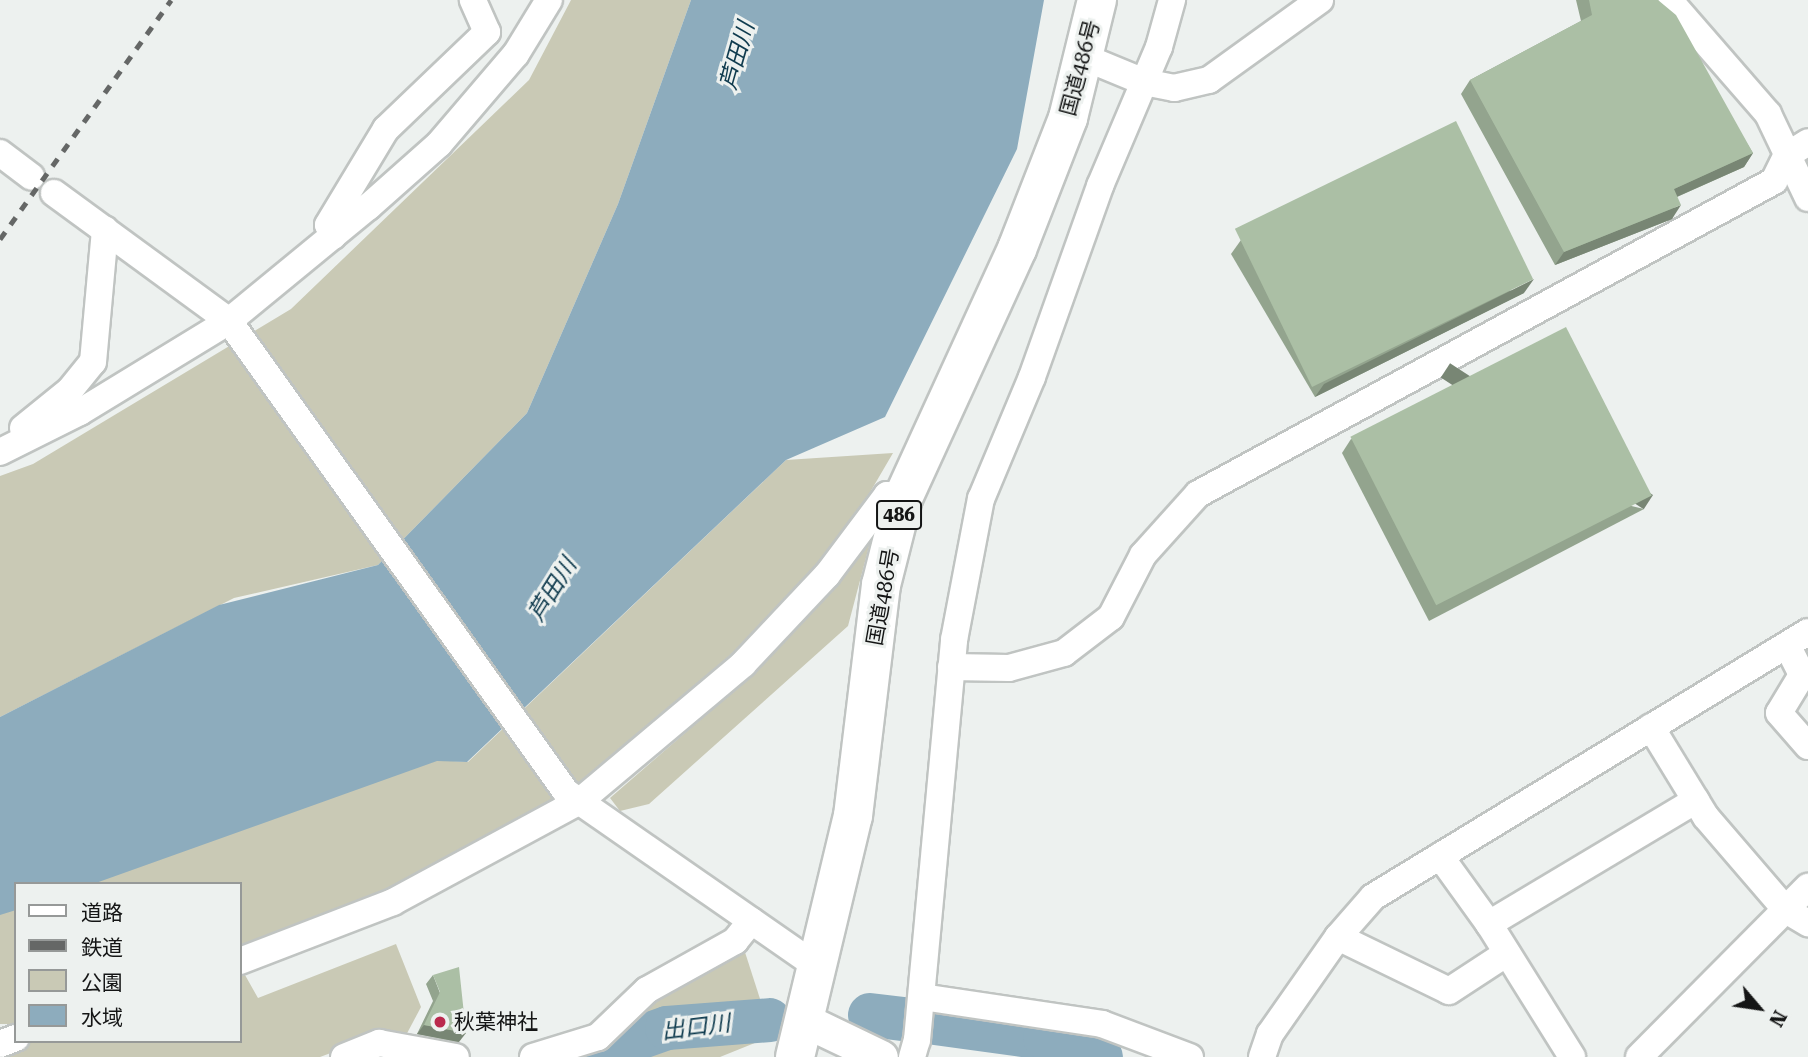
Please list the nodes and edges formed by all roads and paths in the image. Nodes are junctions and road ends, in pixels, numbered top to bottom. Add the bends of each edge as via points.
1 (473, 0) edge
2 (550, 0) edge
3 (1097, 0) edge
4 (1172, 0) edge
5 (1320, 0) edge
6 (1669, 0) edge
7 (1086, 58) junction
8 (1144, 82) junction
9 (1808, 142) edge
10 (0, 153) edge
11 (1786, 156) junction
12 (32, 176) dead end
13 (54, 193) dead end
14 (1808, 198) edge
15 (105, 230) junction
16 (333, 236) junction
17 (235, 328) junction
18 (7, 448) edge
19 (903, 498) junction
20 (1797, 638) edge
21 (951, 667) junction
22 (1651, 727) junction
23 (1808, 746) edge
24 (573, 796) junction
25 (1696, 800) junction
26 (1440, 856) junction
27 (1808, 887) edge
28 (1797, 917) edge
29 (751, 920) junction
30 (1489, 924) junction
31 (1338, 937) junction
32 (1507, 953) junction
33 (242, 960) edge
34 (818, 967) junction
35 (922, 997) junction
36 (806, 1021) junction
37 (915, 1049) edge
38 (344, 1057) edge
39 (456, 1057) edge
40 (533, 1057) edge
41 (795, 1057) edge
42 (881, 1057) edge
43 (1190, 1057) edge
44 (1262, 1057) edge
45 (1572, 1057) edge
46 (1639, 1057) edge

1 - 16 street via 487,32 386,129 328,225
2 - 16 street via 516,54 439,144
3 - 7 highway, 国道486号 / 486
4 - 8 street
5 - 8 street via 1209,80 1174,88
6 - 11 street via 1768,114
7 - 8 street
7 - 19 highway, 国道486号 / 486 via 1017,249
8 - 21 street via 981,499
9 - 11 street
10 - 12 street
11 - 14 street
11 - 21 street via 1774,181 1198,494 1143,555 1111,617 1064,653 1009,668
13 - 15 street
15 - 17 street
15 - 18 street via 93,362 70,390 17,433
16 - 17 street
17 - 18 street
17 - 24 street
19 - 24 street via 887,495 827,575 743,664
19 - 34 highway, 国道486号 / 486 via 881,586 853,816
20 - 22 street
20 - 23 street via 1802,675 1779,713
21 - 35 street
22 - 25 street
22 - 26 street
24 - 29 street
24 - 33 street via 393,902
25 - 28 street
25 - 30 street
26 - 30 street
26 - 31 street via 1373,897
27 - 28 street
28 - 46 street
29 - 34 street
29 - 40 street via 735,942 647,990 598,1037
30 - 32 street
31 - 32 street via 1449,991
31 - 44 street via 1270,1034
32 - 45 street
34 - 36 highway, 国道486号 / 486
35 - 37 street
35 - 43 street via 1102,1024
36 - 41 highway, 国道486号 / 486
36 - 42 main road
38 - 39 street via 379,1043

